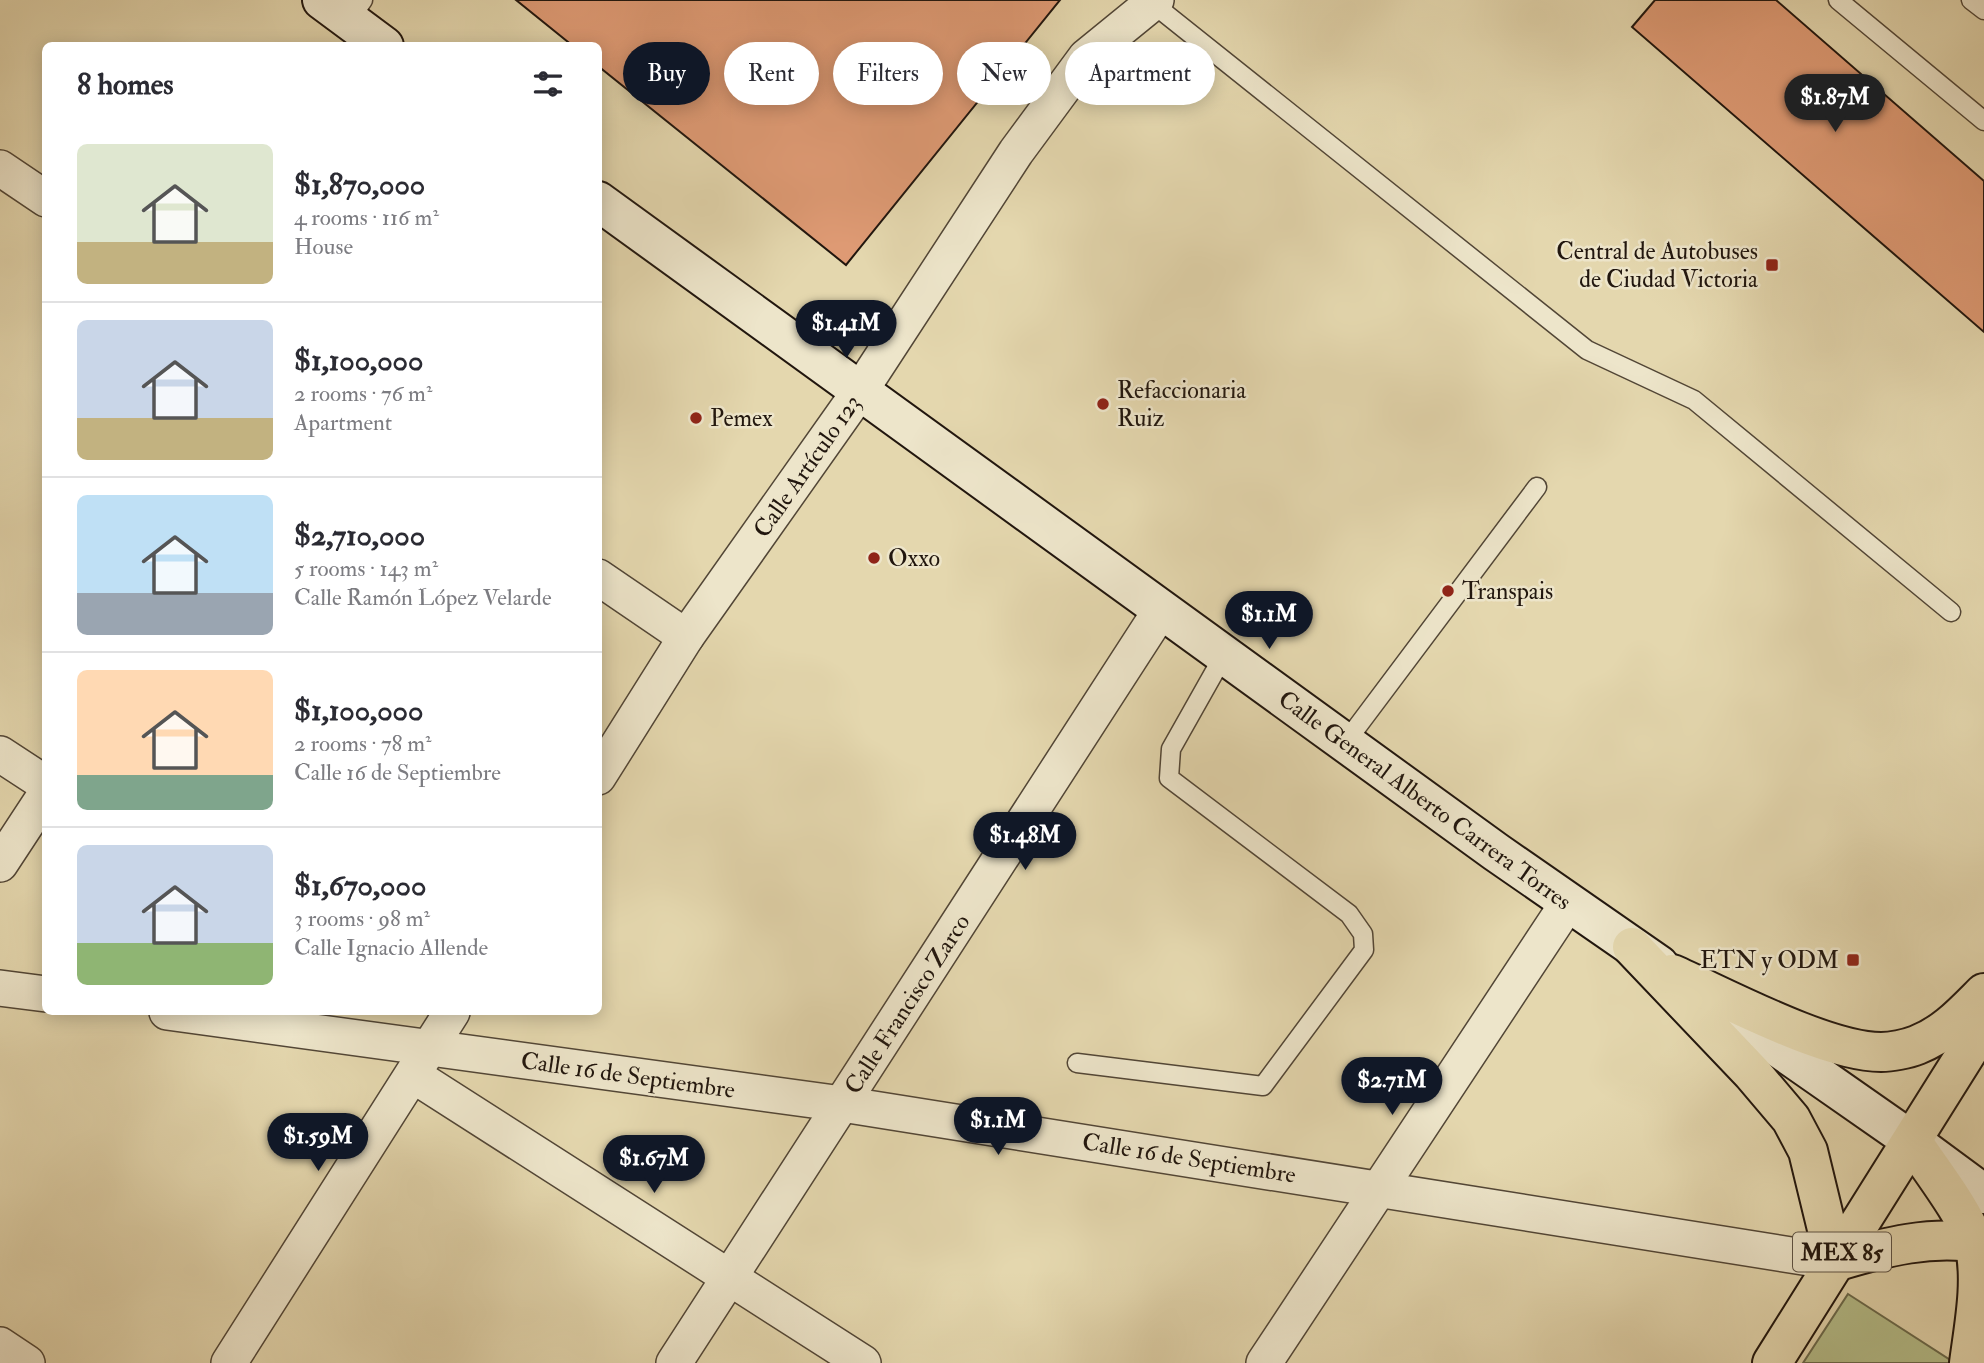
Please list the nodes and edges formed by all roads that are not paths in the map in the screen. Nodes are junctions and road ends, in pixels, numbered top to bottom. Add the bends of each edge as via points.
1 (1838, 0) edge
2 (1971, 0) edge
3 (1154, 1) edge
4 (345, 7) edge
5 (1984, 10) edge
6 (380, 42) edge
7 (1984, 121) edge
8 (0, 168) edge
9 (42, 196) edge
10 (602, 204) edge
11 (860, 391) junction
12 (1537, 487) dead end
13 (602, 581) edge
14 (1161, 610) junction
15 (1951, 612) dead end
16 (686, 638) junction
17 (1224, 655) junction
18 (1345, 743) junction
19 (0, 754) edge
20 (602, 771) edge
21 (42, 781) edge
22 (42, 800) edge
23 (0, 864) edge
24 (1568, 902) junction
25 (1632, 947) junction
26 (1672, 974) junction
27 (0, 988) edge
28 (42, 993) edge
29 (1984, 993) edge
30 (182, 1015) edge
31 (450, 1015) edge
32 (1984, 1025) edge
33 (421, 1062) junction
34 (1077, 1063) dead end
35 (842, 1104) junction
36 (1912, 1140) junction
37 (1378, 1188) junction
38 (1984, 1194) edge
39 (1979, 1243) edge
40 (1835, 1262) junction
41 (731, 1277) junction
42 (0, 1345) edge
43 (27, 1363) edge
44 (229, 1363) edge
45 (674, 1363) edge
46 (863, 1363) edge
47 (1264, 1363) edge
48 (1772, 1363) edge
49 (1969, 1363) edge

1 - 7 lane
2 - 5 lane
3 - 11 street, Calle Artículo 123 via 1086,57 1016,152
3 - 15 lane via 1587,350 1694,400
4 - 6 main road
8 - 9 street
10 - 11 main road, Calle General Alberto Carrera Torres
11 - 14 main road, Calle General Alberto Carrera Torres
11 - 16 street, Calle Artículo 123
12 - 18 lane
13 - 16 street
14 - 17 main road, Calle General Alberto Carrera Torres
14 - 35 street, Calle Francisco Zarco
16 - 20 street, Calle Artículo 123
17 - 18 main road, Calle General Alberto Carrera Torres
17 - 34 lane via 1171,749 1169,778 1349,914 1363,934 1364,950 1263,1086
18 - 24 main road, Calle General Alberto Carrera Torres
19 - 21 street
22 - 23 street
24 - 25 main road, Calle General Alberto Carrera Torres
24 - 37 street
25 - 26 main road, Calle General Alberto Carrera Torres
25 - 40 main road via 1791,1119 1808,1151
26 - 29 main road via 1804,1032 1881,1052 1916,1046 1945,1032
26 - 36 main road, Calle General Alberto Carrera Torres
27 - 28 street
30 - 33 street, Calle 16 de Septiembre
31 - 33 street
32 - 36 main road, MEX 85
33 - 35 street, Calle 16 de Septiembre
33 - 41 street
33 - 44 street
35 - 37 street, Calle 16 de Septiembre
35 - 41 street, Calle Francisco Zarco
36 - 38 main road, Calle General Alberto Carrera Torres
36 - 39 main road
36 - 40 main road, MEX 85
37 - 40 street, Calle 16 de Septiembre
37 - 47 street
39 - 40 main road via 1929,1240
39 - 49 main road
40 - 48 main road, MEX 85
41 - 45 street, Calle Francisco Zarco
41 - 46 street
42 - 43 street

